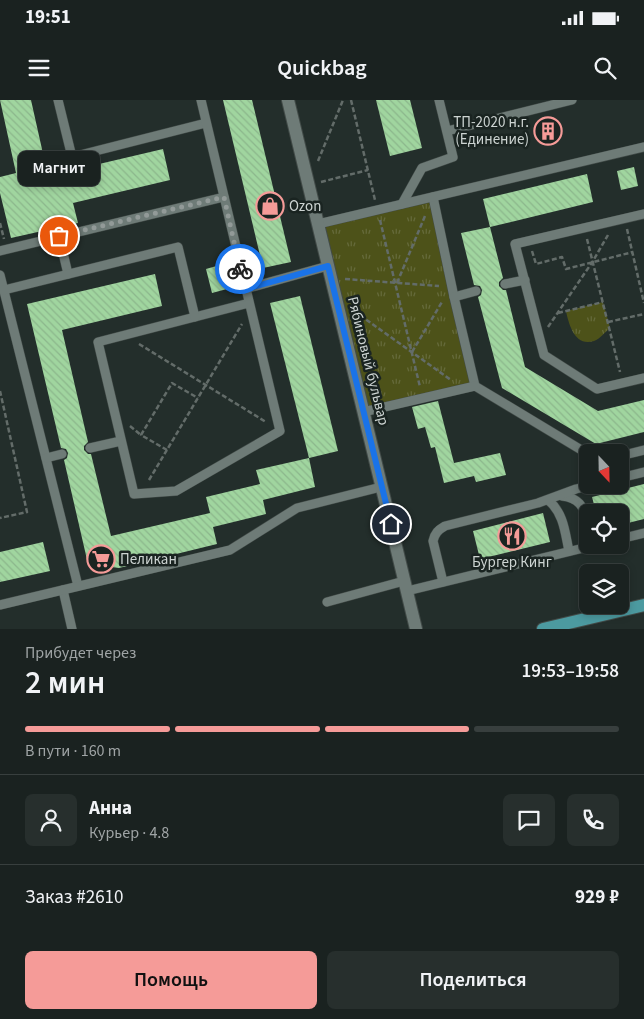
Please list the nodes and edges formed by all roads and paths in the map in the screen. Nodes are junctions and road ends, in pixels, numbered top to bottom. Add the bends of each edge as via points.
1 (58, 100) edge
2 (200, 100) edge
3 (288, 100) edge
4 (342, 100) edge
5 (351, 100) edge
6 (439, 100) edge
7 (572, 100) edge
8 (206, 123) junction
9 (447, 131) junction
10 (644, 147) edge
11 (368, 170) junction
12 (308, 185) junction
13 (224, 197) junction
14 (433, 197) junction
15 (402, 204) junction
16 (377, 210) junction
17 (644, 214) edge
18 (621, 220) junction
19 (0, 223) edge
20 (318, 224) junction
21 (584, 228) junction
22 (59, 236) junction
23 (529, 241) junction
24 (3, 250) edge
25 (633, 252) junction
26 (593, 261) junction
27 (330, 272) junction
28 (68, 274) junction
29 (0, 275) edge
30 (525, 280) junction
31 (396, 284) junction
32 (505, 284) dead end
33 (452, 287) junction
34 (246, 289) junction
35 (4, 290) junction
36 (476, 291) dead end
37 (454, 297) junction
38 (336, 298) junction
39 (603, 302) junction
40 (644, 303) edge
41 (250, 306) junction
42 (558, 313) junction
43 (644, 314) edge
44 (195, 317) junction
45 (608, 322) junction
46 (125, 335) junction
47 (540, 339) junction
48 (412, 352) junction
49 (644, 378) edge
50 (623, 383) junction
51 (205, 385) junction
52 (475, 386) junction
53 (464, 389) junction
54 (0, 391) edge
55 (198, 398) junction
56 (423, 398) junction
57 (364, 412) junction
58 (280, 431) junction
59 (121, 441) junction
60 (90, 448) dead end
61 (579, 449) edge
62 (167, 450) junction
63 (644, 450) edge
64 (62, 454) dead end
65 (629, 454) edge
66 (46, 458) junction
67 (644, 472) edge
68 (629, 476) edge
69 (382, 487) junction
70 (579, 488) edge
71 (140, 494) junction
72 (561, 496) junction
73 (548, 500) junction
74 (580, 504) edge
75 (0, 518) edge
76 (644, 533) edge
77 (629, 537) edge
78 (579, 549) edge
79 (569, 552) junction
80 (443, 582) junction
81 (78, 586) junction
82 (406, 586) junction
83 (63, 590) junction
84 (327, 602) dead end
85 (0, 605) edge
86 (644, 605) edge
87 (72, 629) edge
88 (416, 629) edge
89 (543, 629) edge

1 - 8 lane via 72,157
2 - 8 lane
3 - 12 street, Рябиновый бульвар
4 - 12 path
5 - 11 path
6 - 9 lane
7 - 9 lane
8 - 13 lane
9 - 15 lane via 454,157 422,168
10 - 14 lane
11 - 12 path
11 - 16 path
12 - 20 street, Рябиновый бульвар
13 - 22 lane
13 - 34 lane
14 - 15 lane
14 - 31 path
14 - 33 lane
15 - 16 lane
16 - 20 lane
16 - 31 path
17 - 18 lane
18 - 21 lane
18 - 25 path
18 - 26 path
19 - 24 path
20 - 27 street, Рябиновый бульвар
21 - 23 lane
21 - 26 path
22 - 24 lane
22 - 28 lane
23 - 26 path via 536,264 562,257 566,269
23 - 30 lane via 515,244
25 - 26 path
25 - 40 path
26 - 39 path
26 - 42 path
27 - 31 path
27 - 34 lane
27 - 38 street, Рябиновый бульвар
28 - 35 lane
28 - 44 lane via 178,246
29 - 35 lane
30 - 32 lane
30 - 47 lane
31 - 33 path
31 - 48 path
33 - 37 lane
33 - 48 path
34 - 41 lane
35 - 66 lane
36 - 37 lane
37 - 52 lane
38 - 48 path
38 - 57 street, Рябиновый бульвар
39 - 42 path
39 - 45 path
41 - 44 lane
41 - 51 path
41 - 58 lane
42 - 47 path
43 - 45 path
44 - 46 lane
45 - 50 path
46 - 51 path
46 - 59 lane via 98,342
47 - 50 lane via 544,356 597,389
48 - 53 path
48 - 56 path
49 - 50 lane
51 - 55 path
51 - 58 path
52 - 53 lane
52 - 61 lane
53 - 56 lane
54 - 75 path via 27,512
55 - 62 path
55 - 62 path via 172,383 163,397 141,434
56 - 57 lane
57 - 69 street, Рябиновый бульвар
58 - 71 lane via 176,491
59 - 60 lane
59 - 71 lane via 134,494
62 - 71 path
63 - 65 lane
64 - 66 lane
66 - 81 lane
67 - 68 lane
69 - 81 lane via 297,508 230,550
69 - 82 street, Рябиновый бульвар
70 - 72 lane
72 - 73 lane
72 - 74 lane via 571,497
73 - 79 lane via 561,516
73 - 80 lane via 439,530 433,540
76 - 77 lane
78 - 79 lane
79 - 80 lane
80 - 82 lane
81 - 83 lane
82 - 84 lane
82 - 88 street, Рябиновый бульвар
83 - 85 lane
83 - 87 lane
86 - 89 main road

